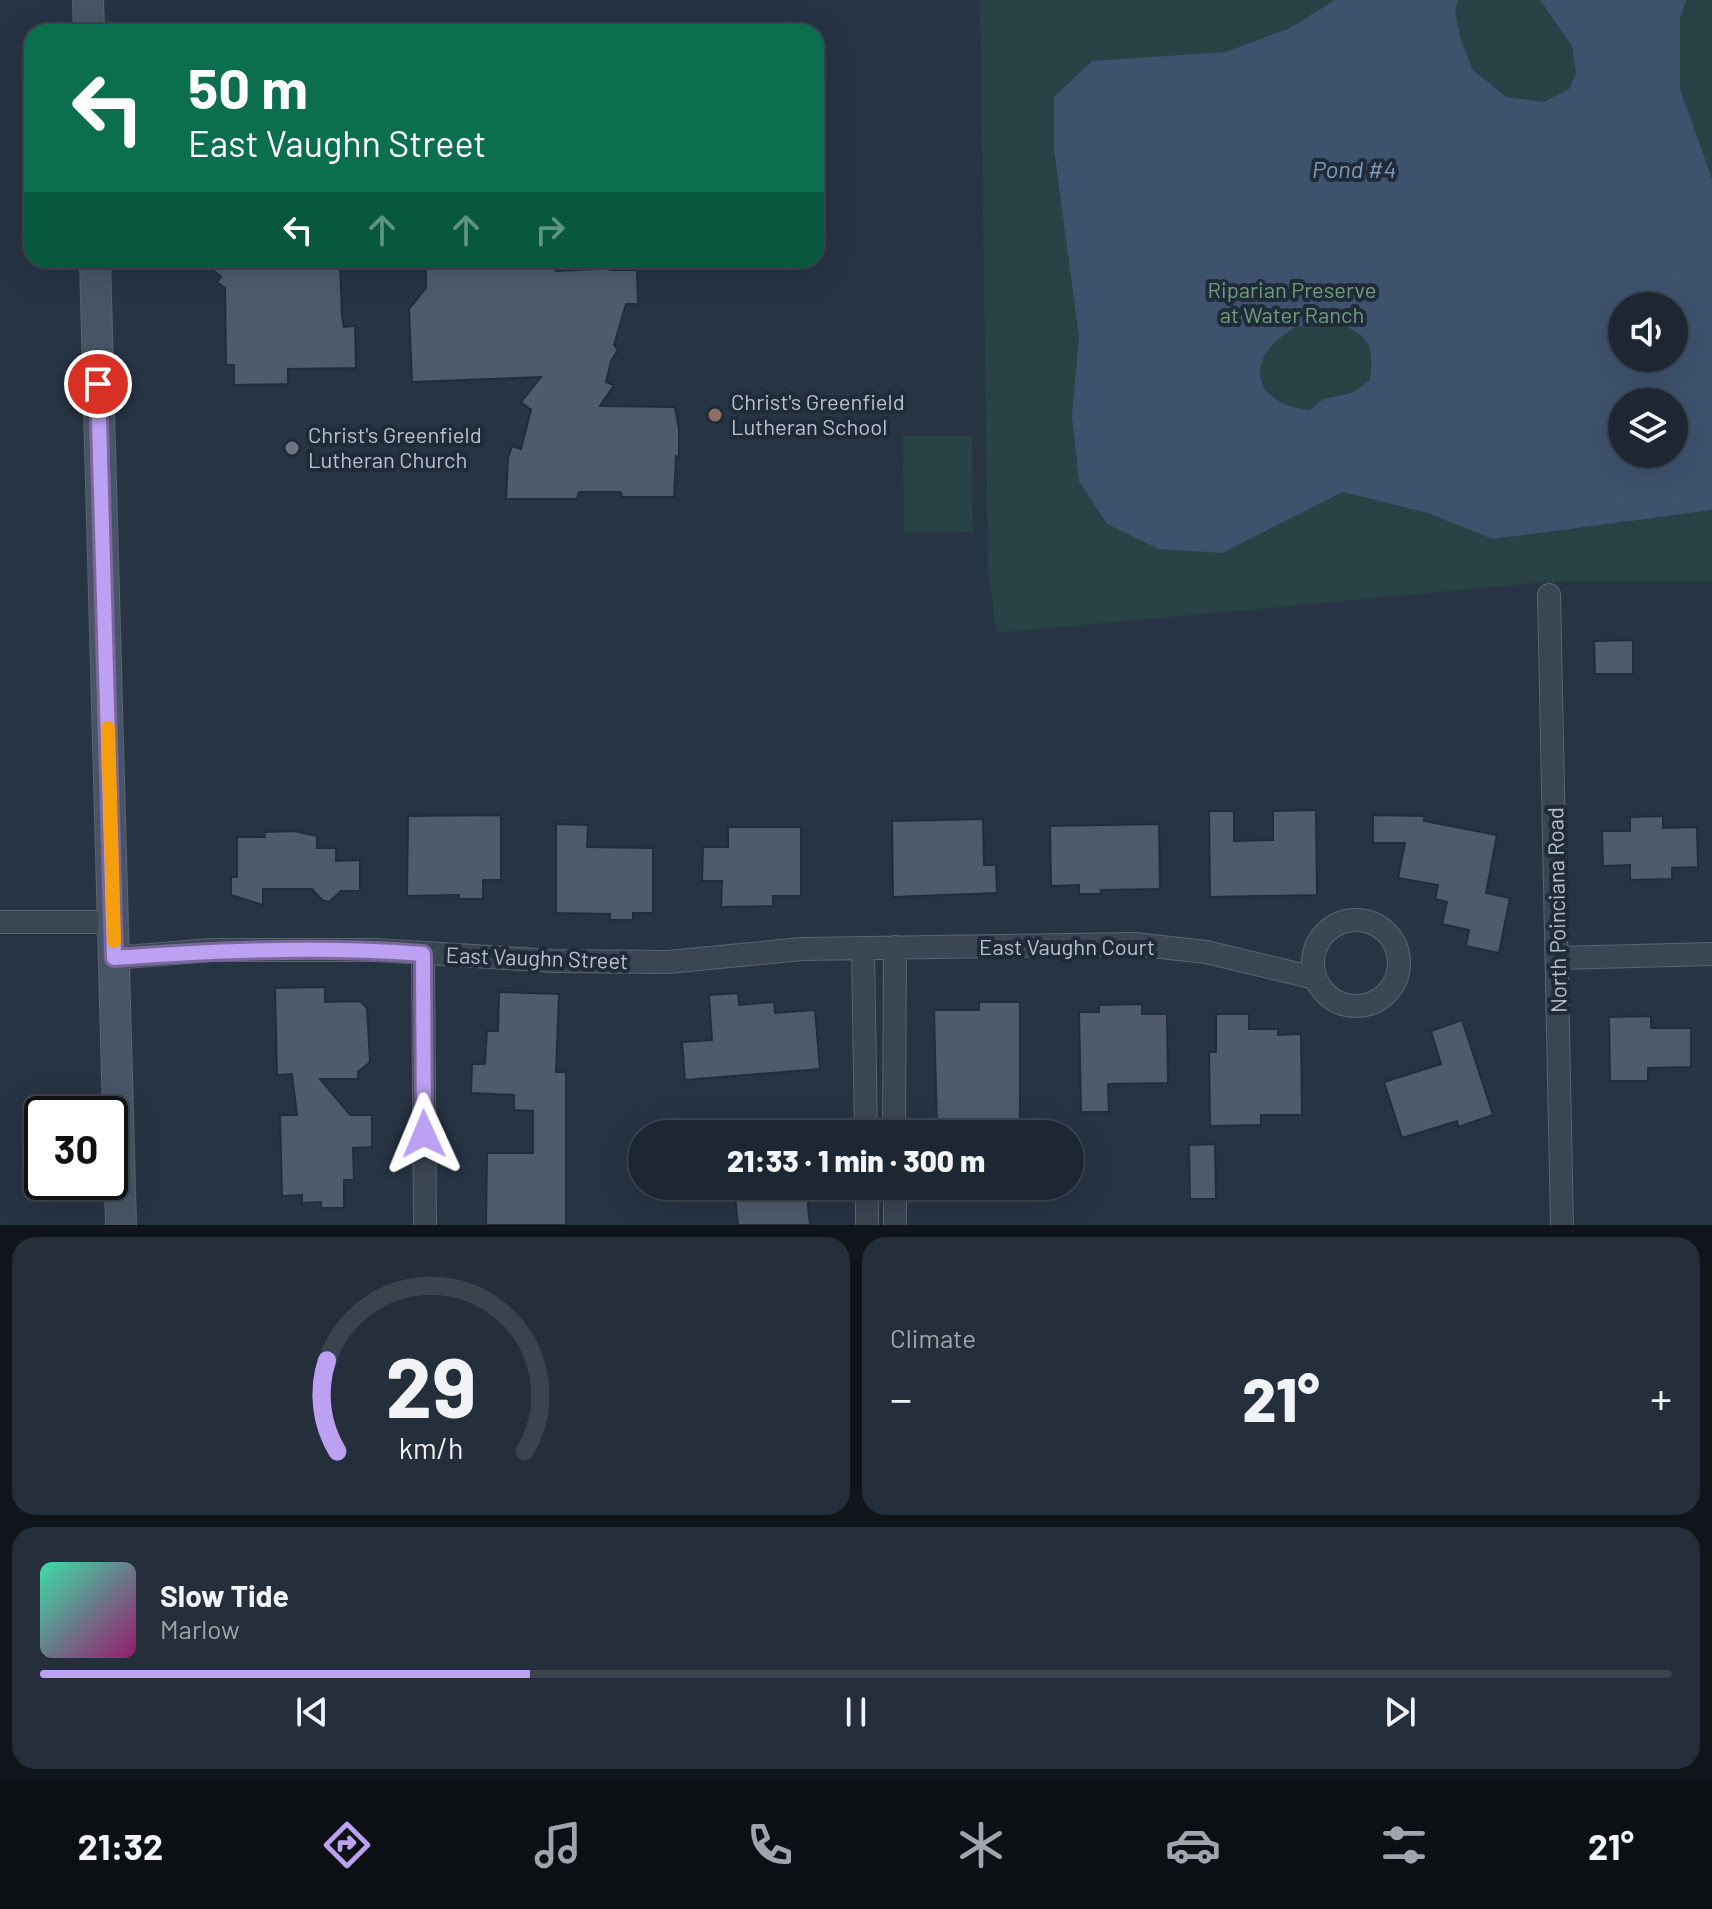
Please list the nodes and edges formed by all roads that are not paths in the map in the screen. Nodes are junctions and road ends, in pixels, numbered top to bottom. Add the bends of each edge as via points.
1 (88, 0) edge
2 (89, 24) edge
3 (95, 268) edge
4 (1549, 595) dead end
5 (0, 922) edge
6 (113, 922) junction
7 (895, 947) junction
8 (863, 949) junction
9 (423, 954) junction
10 (1712, 954) edge
11 (114, 958) junction
12 (1558, 958) junction
13 (1315, 978) dead end
14 (866, 1120) edge
15 (894, 1120) edge
16 (867, 1200) edge
17 (895, 1200) edge
18 (121, 1225) edge
19 (425, 1225) edge
20 (867, 1225) edge
21 (895, 1225) edge
22 (1562, 1225) edge

1 - 2 main road
3 - 6 main road
4 - 12 street, North Poinciana Road
5 - 6 street
6 - 11 main road
7 - 8 street, East Vaughn Court
7 - 13 street, East Vaughn Court via 1134,944 1206,952
7 - 15 street
8 - 9 street, East Vaughn Street via 802,949 668,962
8 - 14 street
9 - 11 street, East Vaughn Street via 211,950
9 - 19 street
10 - 12 street
11 - 18 main road
12 - 22 street, North Poinciana Road
16 - 20 street
17 - 21 street

